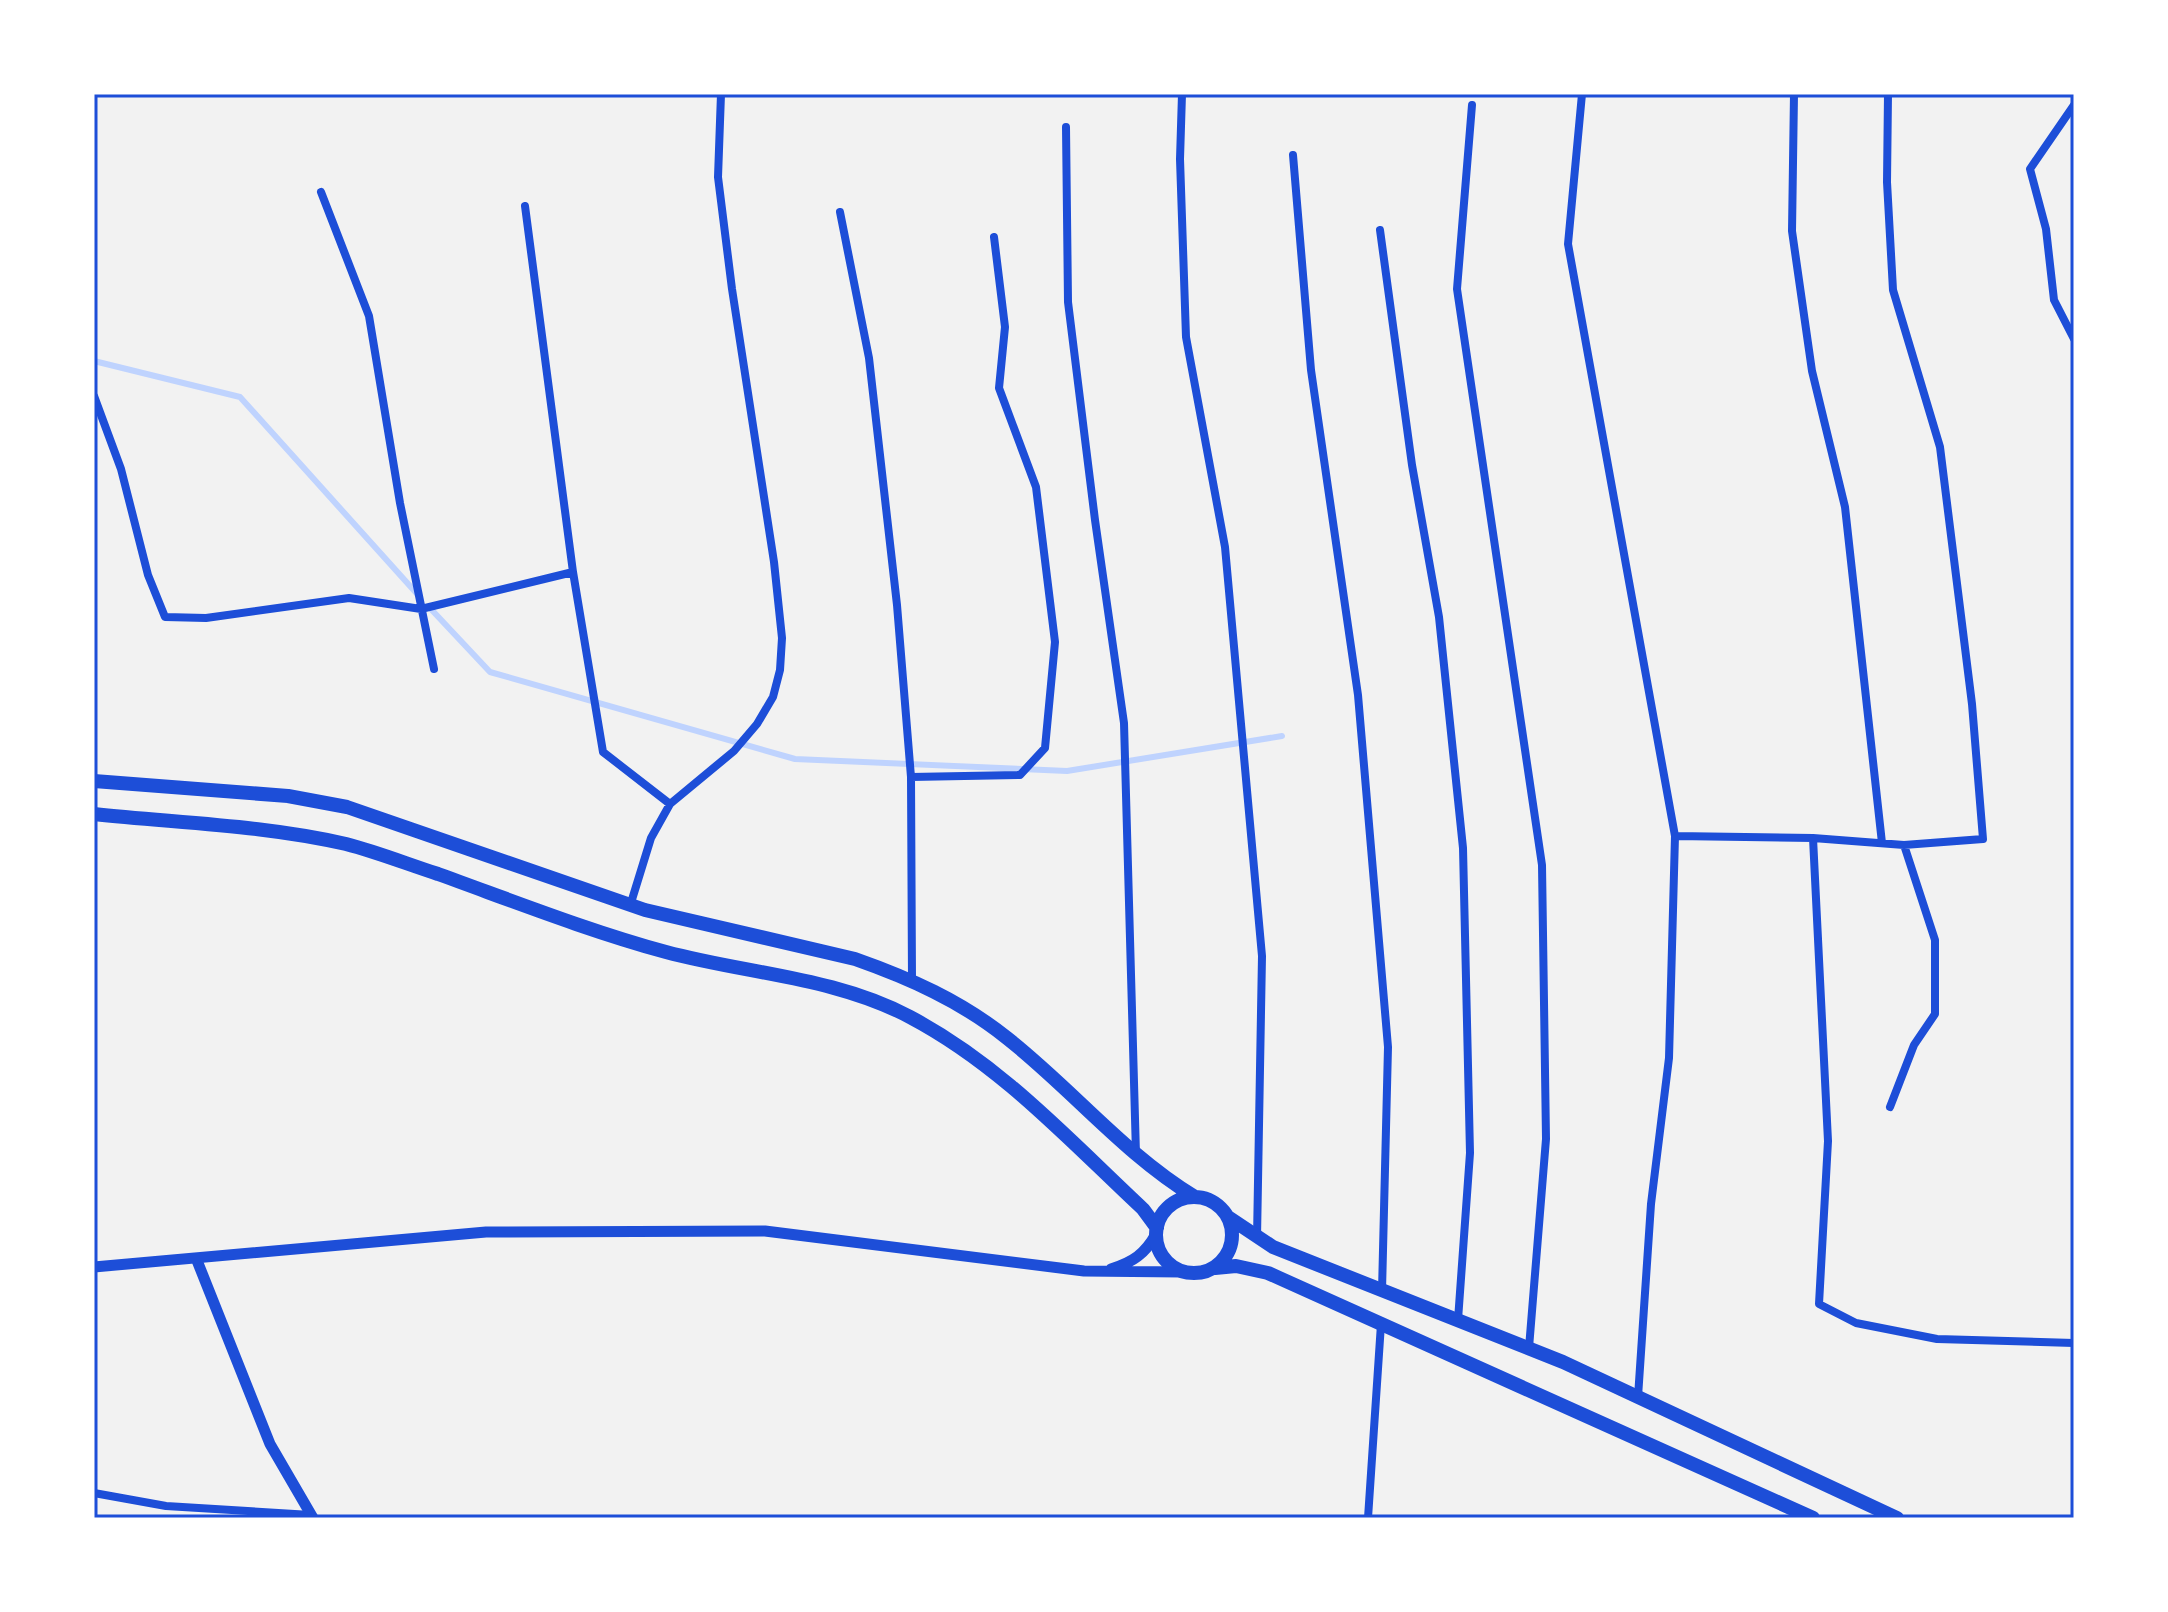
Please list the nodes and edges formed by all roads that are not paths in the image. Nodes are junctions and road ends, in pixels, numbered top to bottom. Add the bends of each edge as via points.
1 (721, 94) edge
2 (1182, 94) edge
3 (1582, 94) edge
4 (1794, 94) edge
5 (1888, 94) edge
6 (1472, 105) dead end
7 (2074, 105) edge
8 (1066, 127) dead end
9 (1293, 155) dead end
10 (321, 192) dead end
11 (525, 206) dead end
12 (840, 212) dead end
13 (1380, 230) dead end
14 (994, 237) dead end
15 (2074, 339) edge
16 (94, 396) edge
17 (573, 572) junction
18 (421, 609) junction
19 (434, 669) dead end
20 (911, 777) junction
21 (94, 781) edge
22 (670, 804) junction
23 (94, 814) edge
24 (1675, 836) junction
25 (1813, 838) junction
26 (1882, 843) junction
27 (1904, 845) junction
28 (630, 906) junction
29 (912, 981) junction
30 (1890, 1107) dead end
31 (1136, 1157) junction
32 (1195, 1197) junction
33 (1228, 1217) junction
34 (1156, 1231) junction
35 (1257, 1239) junction
36 (196, 1258) junction
37 (94, 1267) edge
38 (1215, 1268) junction
39 (1103, 1271) junction
40 (1181, 1272) junction
41 (1382, 1291) junction
42 (1458, 1320) junction
43 (1381, 1324) junction
44 (2074, 1343) edge
45 (1529, 1348) junction
46 (1638, 1397) junction
47 (94, 1493) edge
48 (312, 1516) edge
49 (1368, 1518) edge
50 (1813, 1518) edge
51 (1897, 1518) edge

1 - 22 street via 718,177 774,562 781,659 773,697 757,724 734,751
2 - 35 street via 1186,337 1225,547 1262,956
3 - 24 street via 1568,244
4 - 26 street via 1792,231 1812,371 1845,507
5 - 27 street via 1893,290 1940,447 1983,839
6 - 45 street via 1457,289 1542,865 1546,1139
7 - 15 street via 2030,169 2046,229 2054,300
8 - 31 street via 1068,302 1124,723
9 - 41 street via 1311,370 1358,695 1388,1047
10 - 18 street via 369,316
11 - 17 street
12 - 20 street via 869,358
13 - 42 street via 1439,617 1463,848 1470,1153
14 - 20 street via 1005,327 999,388 1036,487 1055,642 1045,748 1020,775
16 - 18 street via 165,617 206,618 349,598
17 - 18 street
17 - 22 street via 603,752
18 - 19 street
20 - 29 street
21 - 28 main road via 331,804
22 - 28 street via 651,838
23 - 34 main road via 345,844 626,940 871,1000 974,1056 1029,1100 1143,1209
24 - 25 street
24 - 46 street via 1669,1058 1651,1204
25 - 26 street
25 - 44 street via 1828,1141 1819,1304 1856,1323 1937,1339
26 - 27 street
27 - 30 street via 1935,940 1935,1014 1914,1045
28 - 29 main road via 855,959
29 - 31 main road via 1007,1037
31 - 32 main road
32 - 33 main road via 1216,1204
32 - 34 main road via 1173,1203
33 - 35 main road
33 - 38 main road via 1231,1247
34 - 39 street via 1139,1257
34 - 40 main road via 1163,1258
35 - 41 main road
36 - 37 street
36 - 39 street via 486,1232 765,1231
36 - 48 street via 270,1444
38 - 40 main road
38 - 43 main road via 1268,1273
39 - 40 street
41 - 42 main road
42 - 45 main road
43 - 49 street
43 - 50 main road
45 - 46 main road
46 - 51 main road
47 - 48 street via 166,1506

